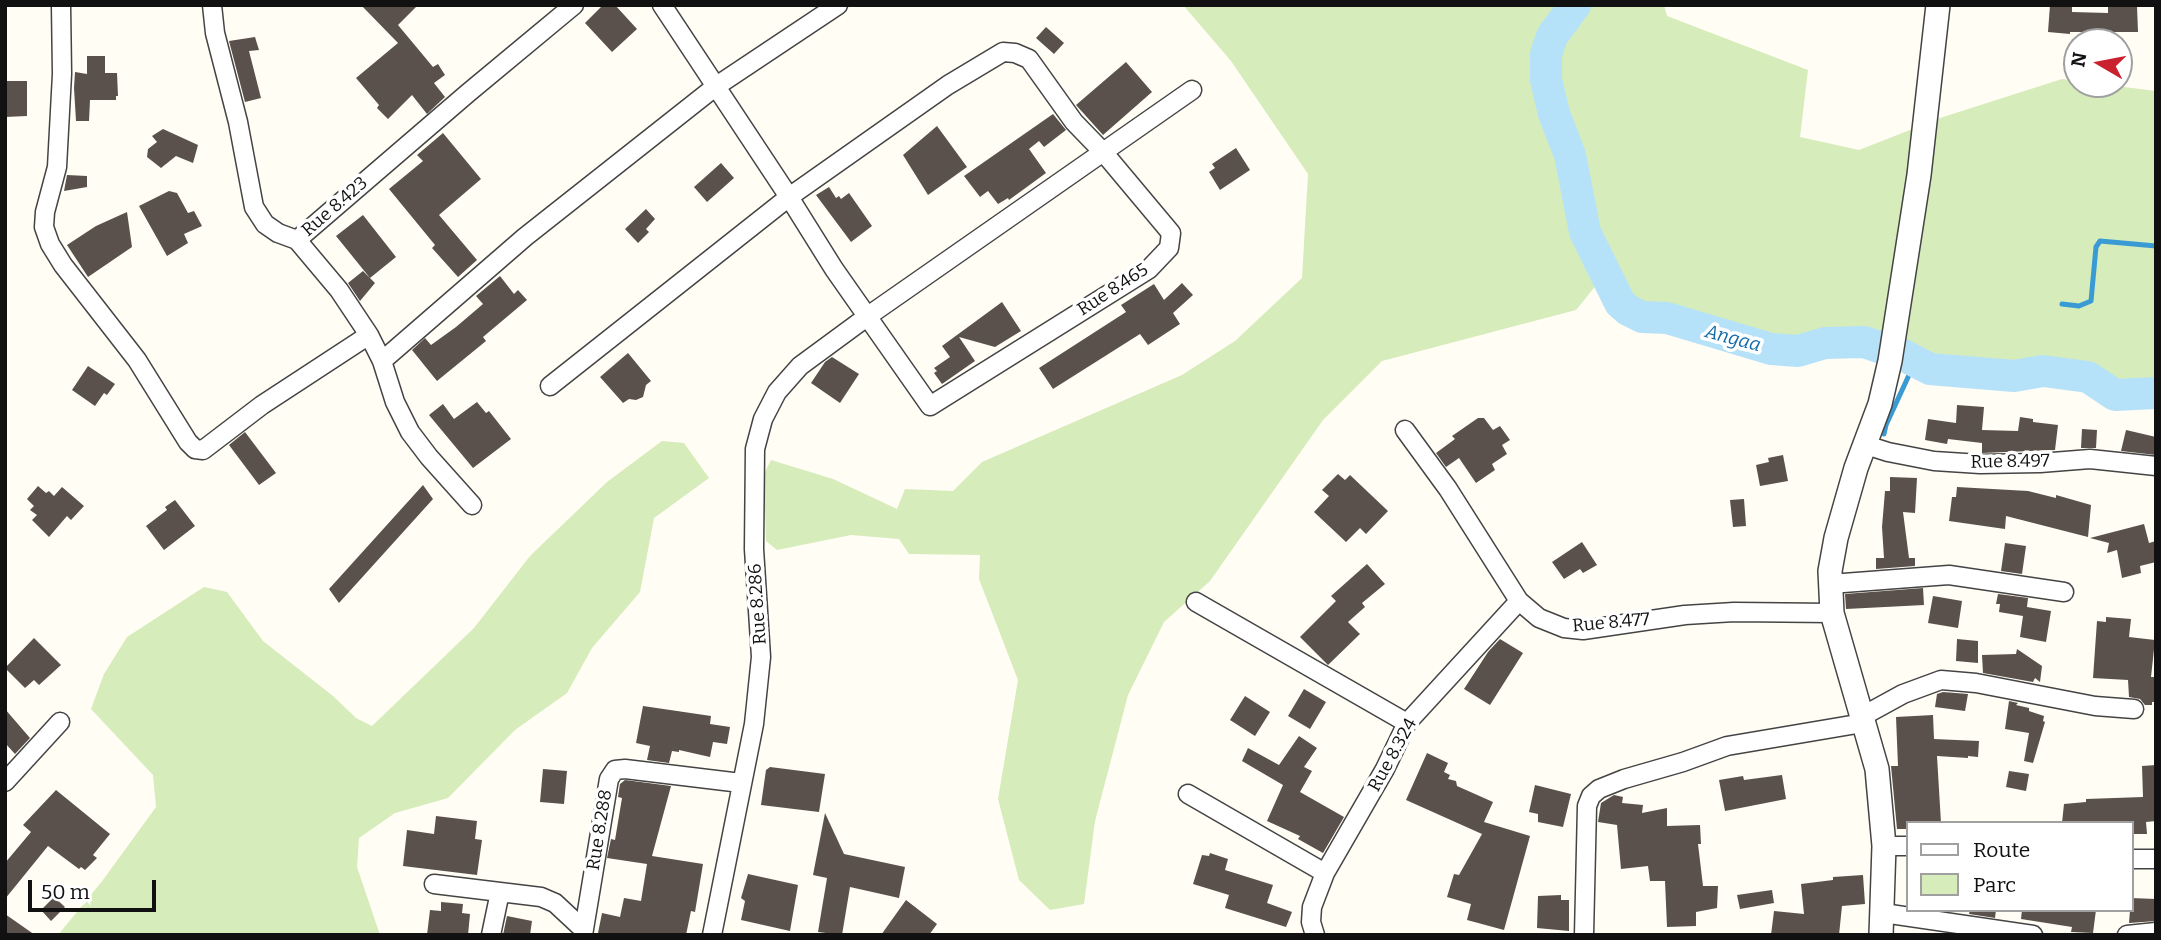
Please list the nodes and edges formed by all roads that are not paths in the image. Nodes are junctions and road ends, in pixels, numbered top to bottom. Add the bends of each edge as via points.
1 (61, 5) edge
2 (212, 5) edge
3 (574, 5) edge
4 (662, 5) edge
5 (838, 5) edge
6 (1938, 5) edge
7 (715, 87) junction
8 (1192, 90) dead end
9 (1104, 153) junction
10 (789, 197) junction
11 (297, 240) junction
12 (868, 316) junction
13 (369, 335) junction
14 (382, 361) junction
15 (550, 386) dead end
16 (1405, 430) dead end
17 (1866, 445) junction
18 (2156, 466) edge
19 (472, 505) dead end
20 (1830, 583) junction
21 (2064, 593) dead end
22 (1519, 601) junction
23 (1196, 602) dead end
24 (1832, 613) junction
25 (2134, 709) dead end
26 (1862, 720) junction
27 (60, 722) dead end
28 (1408, 723) junction
29 (5, 782) edge
30 (741, 783) junction
31 (1188, 794) dead end
32 (1884, 846) junction
33 (1906, 846) edge
34 (2133, 859) edge
35 (2156, 859) edge
36 (1325, 873) junction
37 (434, 884) dead end
38 (500, 892) junction
39 (1882, 924) edge
40 (584, 932) edge
41 (2156, 932) edge
42 (718, 934) edge
43 (491, 935) edge
44 (1315, 935) edge
45 (1584, 935) edge
46 (2033, 935) edge
47 (2127, 935) edge

1 - 13 street via 57,167 44,227 63,265 137,359 188,442 203,450
2 - 11 street, Rue 8.423 via 254,207 265,224
3 - 11 street, Rue 8.423
4 - 7 street, Rue 8.465
5 - 7 street
6 - 17 street via 1919,175 1892,351
7 - 10 street, Rue 8.465
7 - 14 street via 526,237
8 - 9 street, Rue 8.286
9 - 10 street, Rue 8.465 via 1074,122 1029,59 1003,52 937,92
9 - 12 street, Rue 8.286
9 - 12 street, Rue 8.465 via 1171,233 1169,248 1149,269 930,406
10 - 12 street, Rue 8.465
10 - 15 street
11 - 13 street
12 - 30 street, Rue 8.286 via 800,366 777,393 755,449 754,549 761,657 754,724
13 - 14 street
14 - 19 street via 410,432
16 - 22 street, Rue 8.477
17 - 18 street, Rue 8.497 via 1934,461 2040,463 2090,458
17 - 20 street via 1836,537
20 - 21 street via 1949,575
20 - 24 street
22 - 24 street, Rue 8.477 via 1539,618 1583,630 1685,615
22 - 28 street, Rue 8.324
23 - 28 street
24 - 26 street
25 - 26 street via 1941,680 1903,694
26 - 32 street via 1877,769
26 - 45 street via 1727,746 1599,789 1587,806
27 - 29 street
28 - 36 street, Rue 8.324
30 - 40 street, Rue 8.288 via 615,771 609,779
30 - 42 street, Rue 8.286
31 - 36 street
32 - 33 street
32 - 39 street
34 - 35 street
36 - 44 street, Rue 8.324 via 1312,907
37 - 38 street
38 - 40 street via 547,899
38 - 43 street
39 - 46 street
41 - 47 street

